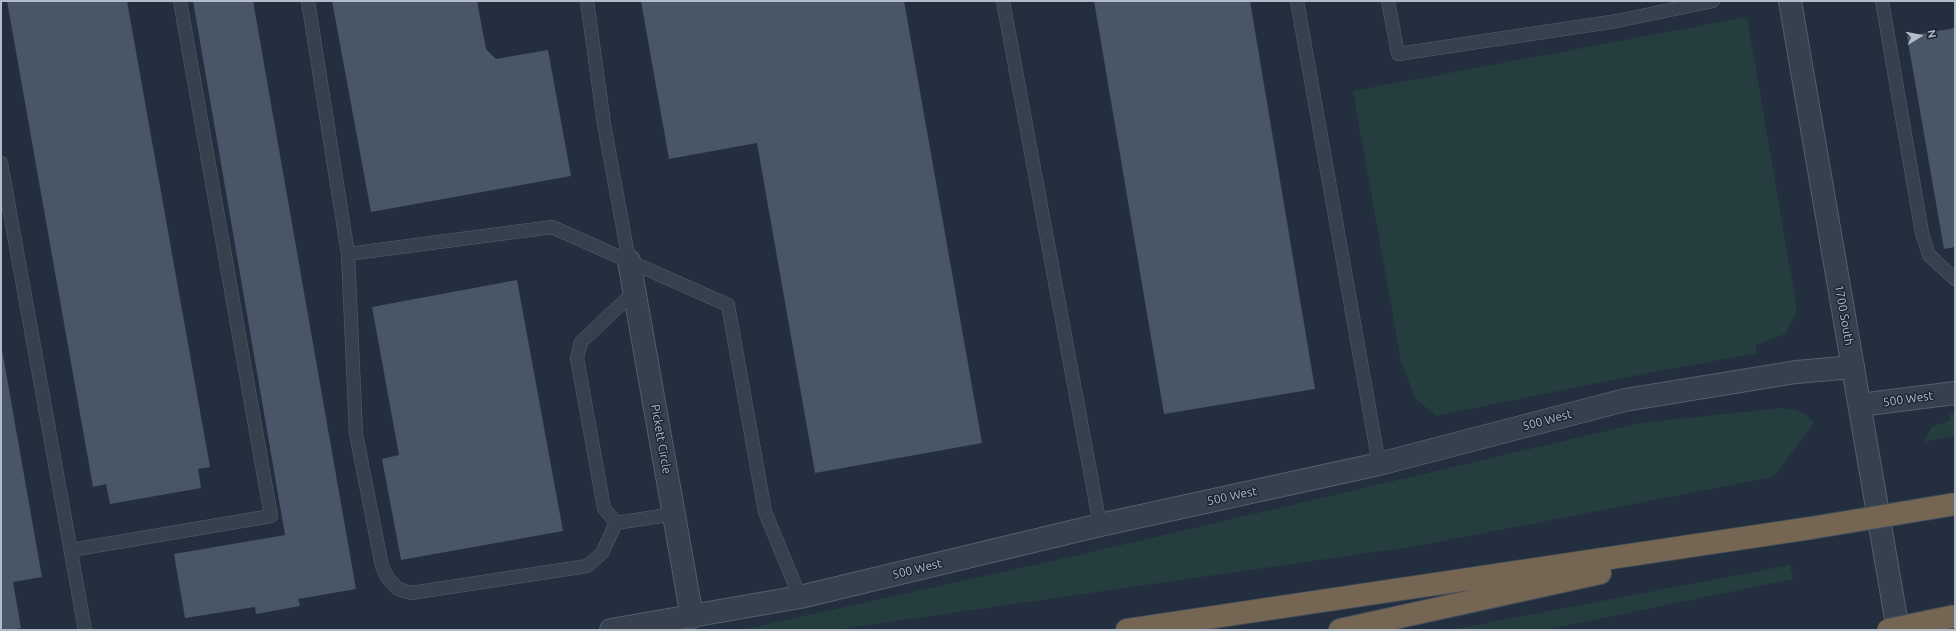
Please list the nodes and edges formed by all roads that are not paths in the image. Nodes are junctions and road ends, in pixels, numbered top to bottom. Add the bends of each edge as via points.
1 (180, 1) edge
2 (308, 1) edge
3 (587, 1) edge
4 (1003, 1) edge
5 (1297, 1) edge
6 (1388, 1) edge
7 (1713, 1) edge
8 (1790, 1) edge
9 (1882, 1) edge
10 (1, 163) edge
11 (348, 254) junction
12 (628, 261) junction
13 (1955, 279) edge
14 (634, 292) junction
15 (1853, 367) junction
16 (1955, 393) edge
17 (1860, 406) junction
18 (1378, 464) junction
19 (1955, 504) edge
20 (674, 514) junction
21 (616, 523) junction
22 (1100, 525) junction
23 (1811, 528) junction
24 (71, 550) junction
25 (800, 597) junction
26 (1955, 616) edge
27 (692, 617) junction
28 (85, 630) edge
29 (611, 630) edge
30 (1127, 630) edge
31 (1340, 630) edge
32 (1888, 630) edge
33 (1898, 630) edge

1 - 24 lane via 270,516
2 - 11 lane
3 - 12 lane via 604,124
4 - 22 lane
5 - 18 lane
6 - 7 lane via 1398,54 1617,21
8 - 15 street, 1700 South
9 - 13 lane via 1922,233 1929,255
10 - 24 lane
11 - 12 lane via 552,227
11 - 21 lane via 356,434 382,566 387,577 398,589 411,593 587,566 602,553
12 - 14 street, Pickett Circle
12 - 25 lane via 728,305 765,512
14 - 20 street, Pickett Circle
14 - 21 lane via 581,342 577,358 604,508
15 - 17 street, 1700 South
15 - 18 street, 500 West via 1796,372 1626,400
16 - 17 street, 500 West
17 - 33 street, 1700 South
18 - 22 street, 500 West
19 - 23 highway, bridge
20 - 21 lane
20 - 27 street, Pickett Circle
22 - 25 street, 500 West
23 - 30 highway
23 - 31 highway
24 - 28 lane
25 - 27 street, 500 West
26 - 32 highway, bridge
27 - 29 street, 500 West

